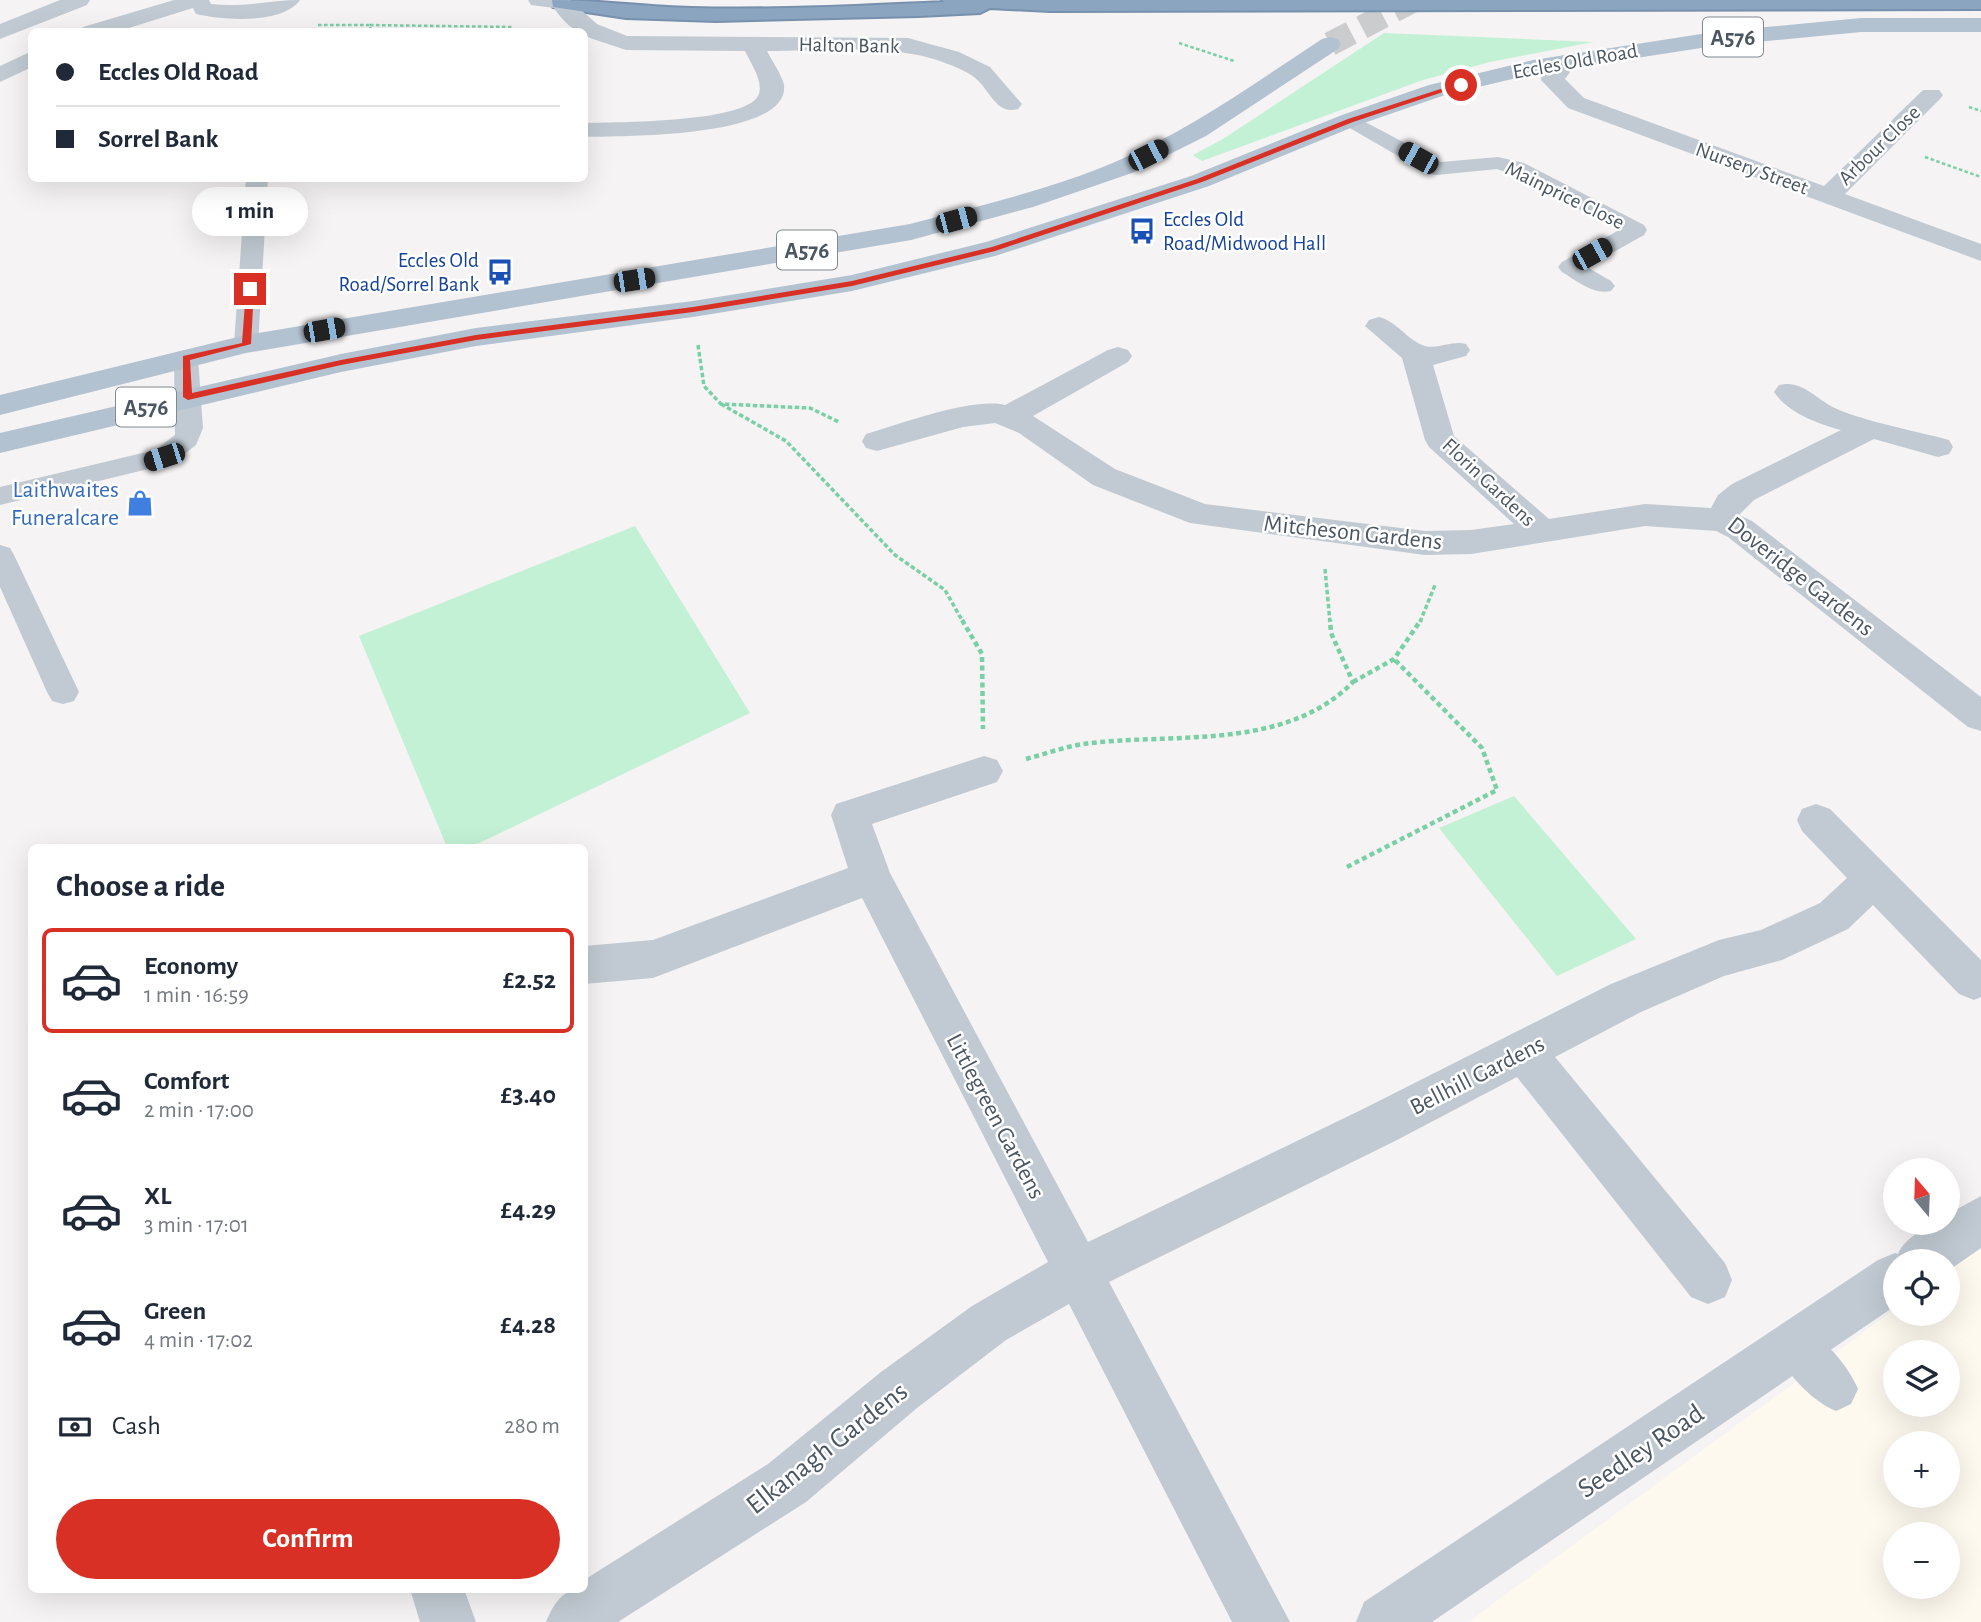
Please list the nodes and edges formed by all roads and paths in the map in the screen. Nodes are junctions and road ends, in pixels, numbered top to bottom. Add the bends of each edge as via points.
1 (79, 0) edge
2 (197, 0) edge
3 (289, 0) edge
4 (953, 0) edge
5 (1981, 3) edge
6 (1020, 5) junction
7 (1051, 5) junction
8 (557, 7) edge
9 (260, 21) edge
10 (370, 25) dead end
11 (1861, 25) junction
12 (1981, 25) edge
13 (104, 28) edge
14 (0, 32) edge
15 (1169, 39) dead end
16 (753, 44) junction
17 (1329, 44) tunnel mouth
18 (28, 60) edge
19 (1238, 61) dead end
20 (1567, 61) junction
21 (0, 75) edge
22 (1931, 95) dead end
23 (1010, 104) dead end
24 (1350, 120) junction
25 (588, 130) edge
26 (1881, 141) junction
27 (1981, 177) edge
28 (257, 182) edge
29 (1828, 196) junction
30 (1981, 253) edge
31 (688, 271) junction
32 (1603, 286) dead end
33 (693, 309) junction
34 (1380, 326) dead end
35 (247, 344) junction
36 (1456, 350) dead end
37 (1415, 354) junction
38 (1118, 356) dead end
39 (186, 358) junction
40 (1789, 392) dead end
41 (188, 397) junction
42 (720, 404) junction
43 (0, 405) edge
44 (1007, 417) junction
45 (1869, 429) junction
46 (877, 441) joint
47 (0, 443) edge
48 (1938, 447) dead end
49 (0, 496) edge
50 (1721, 520) junction
51 (1321, 530) junction
52 (1542, 531) junction
53 (1440, 542) junction
54 (0, 555) edge
55 (1394, 659) junction
56 (1353, 682) junction
57 (63, 692) dead end
58 (1981, 717) edge
59 (984, 771) junction
60 (1816, 820) dead end
61 (1347, 867) dead end
62 (871, 877) junction
63 (1872, 879) junction
64 (588, 965) edge
65 (1974, 981) dead end
66 (1523, 1051) junction
67 (1981, 1220) edge
68 (1938, 1249) edge
69 (1078, 1272) junction
70 (1709, 1280) dead end
71 (1883, 1285) edge
72 (1795, 1345) junction
73 (1836, 1389) dead end
74 (438, 1593) edge
75 (448, 1622) edge
76 (574, 1622) edge
77 (1262, 1622) edge
78 (1384, 1622) edge

1 - 14 street
2 - 9 street via 204,9
2 - 13 street
3 - 9 street
4 - 6 highway
5 - 7 highway
6 - 7 highway
6 - 8 highway via 824,15 694,15
7 - 11 highway via 1343,20
8 - 10 path via 545,27
8 - 16 street, Halton Bank via 604,38 626,43
11 - 12 main road, Eccles Old Road / A576
11 - 20 main road, Eccles Old Road / A576 via 1714,39
15 - 19 path
16 - 23 street, Halton Bank via 908,45 982,72
16 - 25 street, Halton Bank via 772,85 767,101 746,115 678,126
17 - 31 main road, A576 via 1197,131 1124,167 1024,202 911,232
18 - 21 street
20 - 24 main road, Eccles Old Road / A576 via 1437,90
20 - 29 street, Nursery Street via 1553,80 1577,103
22 - 26 street, Arbour Close
24 - 32 lane, Mainprice Close via 1437,169 1498,163 1516,168 1636,230 1570,267
24 - 33 main road, Eccles Old Road / A576 via 1200,181 995,248 852,283
26 - 27 path
26 - 29 street, Arbour Close
28 - 35 lane
29 - 30 street, Nursery Street
31 - 33 main road
31 - 35 main road, A576
33 - 41 main road, Eccles Old Road / A576 via 476,337
33 - 42 path via 704,386
34 - 37 street
35 - 39 main road, A576
36 - 37 street via 1437,356
37 - 52 street, Florin Gardens via 1440,440
38 - 44 street
39 - 41 lane
39 - 43 main road, A576
40 - 45 street via 1826,416
41 - 47 main road, Eccles Old Road / A576
41 - 49 lane via 187,439 164,457
42 - 46 path via 810,408
42 - 59 path via 786,441 895,555 945,590 982,654
44 - 46 street, Mitcheson Gardens via 998,413 962,417
44 - 51 street, Mitcheson Gardens via 1030,426 1104,477 1201,514
45 - 48 street
45 - 50 street, Doveridge Gardens via 1744,492 1729,503
50 - 52 street, Mitcheson Gardens via 1645,515
50 - 58 street, Doveridge Gardens via 1740,529
51 - 53 street, Mitcheson Gardens
51 - 56 path via 1331,633
52 - 53 street, Mitcheson Gardens
53 - 55 path via 1434,587 1420,622
54 - 57 lane
55 - 56 path
55 - 61 path via 1482,748 1497,790
56 - 59 path via 1333,701 1295,719 1180,739 1081,745
59 - 62 street, Littlegreen Gardens via 850,815
60 - 63 street
62 - 64 street via 653,959
62 - 69 street, Littlegreen Gardens
63 - 65 street
63 - 66 street, Bellhill Gardens via 1833,916 1767,947 1719,959 1626,998
66 - 69 street, Bellhill Gardens
66 - 70 street
67 - 68 street
69 - 76 street, Elkanagh Gardens via 989,1323 787,1483
69 - 77 street, Littlegreen Gardens
71 - 72 street, Seedley Road
72 - 73 lane
72 - 78 street, Seedley Road
74 - 75 street

